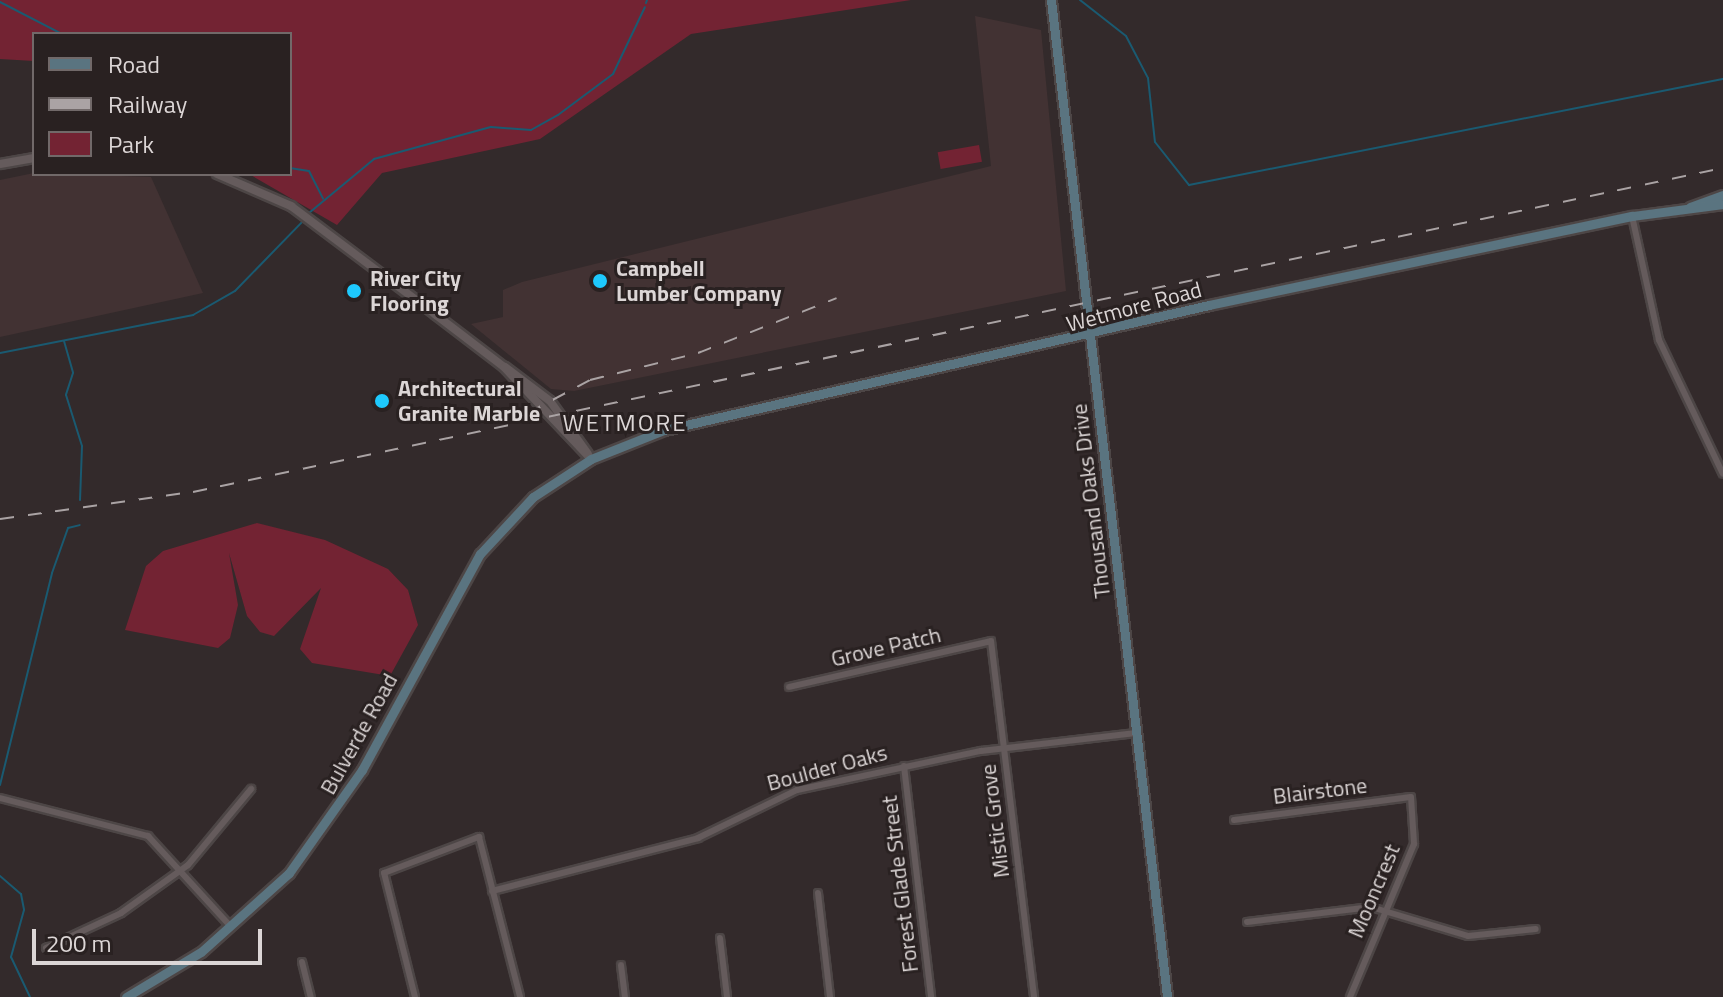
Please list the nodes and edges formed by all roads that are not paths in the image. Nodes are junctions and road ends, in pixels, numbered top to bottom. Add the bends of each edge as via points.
1 (1051, 0) edge
2 (32, 158) edge
3 (0, 164) edge
4 (222, 176) edge
5 (1723, 195) edge
6 (1723, 204) edge
7 (1690, 207) junction
8 (1632, 216) junction
9 (1090, 338) junction
10 (591, 459) junction
11 (1723, 474) edge
12 (991, 641) joint
13 (789, 687) dead end
14 (1136, 733) junction
15 (1004, 748) junction
16 (904, 766) junction
17 (251, 789) dead end
18 (1411, 797) joint
19 (0, 798) edge
20 (1234, 820) dead end
21 (184, 869) junction
22 (492, 891) junction
23 (818, 893) dead end
24 (1385, 907) junction
25 (1247, 922) dead end
26 (232, 928) junction
27 (1536, 929) dead end
28 (720, 938) dead end
29 (46, 948) dead end
30 (302, 962) dead end
31 (621, 965) dead end
32 (126, 997) edge
33 (311, 997) edge
34 (415, 997) edge
35 (520, 997) edge
36 (625, 997) edge
37 (727, 997) edge
38 (830, 997) edge
39 (931, 997) edge
40 (1034, 997) edge
41 (1167, 997) edge
42 (1350, 997) edge

1 - 9 main road, Thousand Oaks Drive
2 - 3 street
4 - 10 street via 291,206 550,401
5 - 7 main road, Wetmore Road
6 - 7 main road, Wetmore Road
7 - 8 main road, Wetmore Road
8 - 9 main road, Wetmore Road via 1209,305
8 - 11 street via 1659,340
9 - 10 main road, Wetmore Road via 664,430
9 - 14 main road, Thousand Oaks Drive
10 - 26 main road, Bulverde Road via 533,497 480,554 345,798 289,873
12 - 13 street, Grove Patch
12 - 15 street, Mistic Grove
14 - 15 street, Boulder Oaks
14 - 41 main road, Thousand Oaks Drive
15 - 16 street, Boulder Oaks
15 - 40 street, Mistic Grove
16 - 22 street, Boulder Oaks via 782,795 672,846
16 - 39 street, Forest Glade Street
17 - 21 street
18 - 20 street, Blairstone
18 - 24 street, Mooncrest via 1414,844
19 - 21 street via 148,836
21 - 26 street
21 - 29 street via 121,913
22 - 34 street via 479,837 384,873
22 - 35 street
23 - 38 street
24 - 25 street
24 - 27 street via 1468,936
24 - 42 street, Mooncrest
26 - 32 main road, Bulverde Road
28 - 37 street
30 - 33 street
31 - 36 street

